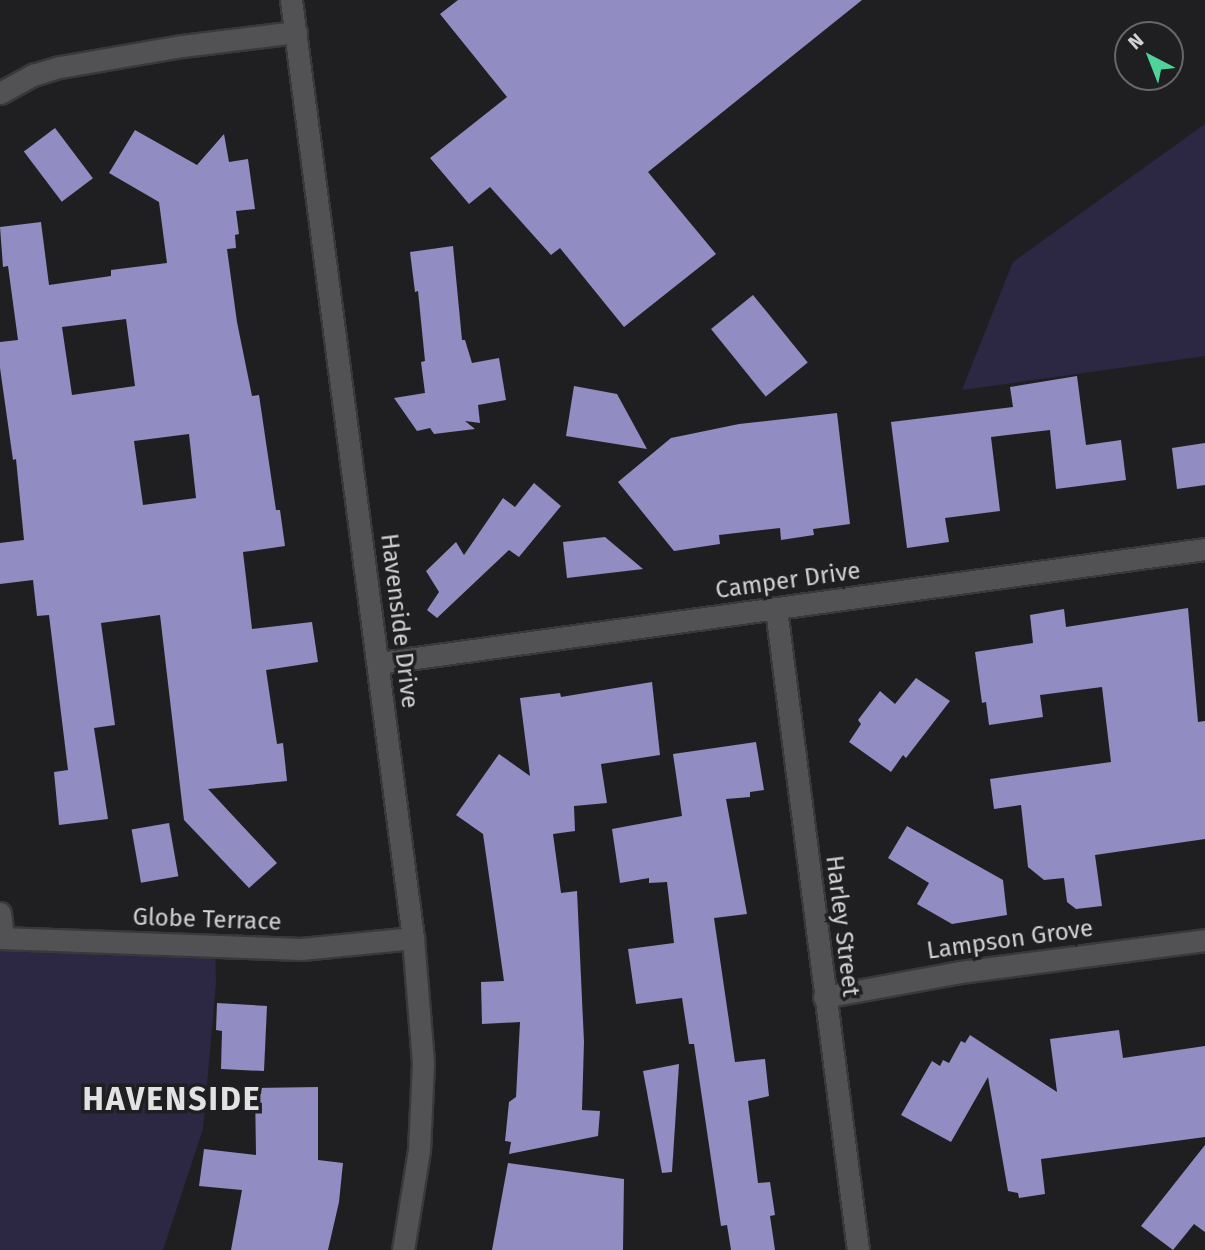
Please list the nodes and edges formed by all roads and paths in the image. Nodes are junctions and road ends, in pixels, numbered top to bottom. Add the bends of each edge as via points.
1 (291, 0) edge
2 (296, 32) junction
3 (0, 93) edge
4 (1205, 549) edge
5 (776, 609) junction
6 (379, 663) junction
7 (0, 913) edge
8 (1, 938) edge
9 (413, 938) junction
10 (1205, 940) edge
11 (824, 997) junction
12 (403, 1250) edge
13 (858, 1250) edge

1 - 2 street, Havenside Drive
2 - 3 street via 60,67
2 - 6 street, Havenside Drive
4 - 5 street, Camper Drive
5 - 6 street, Camper Drive
5 - 11 street, Harley Street
6 - 9 street, Havenside Drive
7 - 8 street
8 - 9 street, Globe Terrace via 301,948
9 - 12 street, Havenside Drive via 423,1063 419,1150
10 - 11 street, Lampson Grove via 960,972
11 - 13 street, Harley Street

